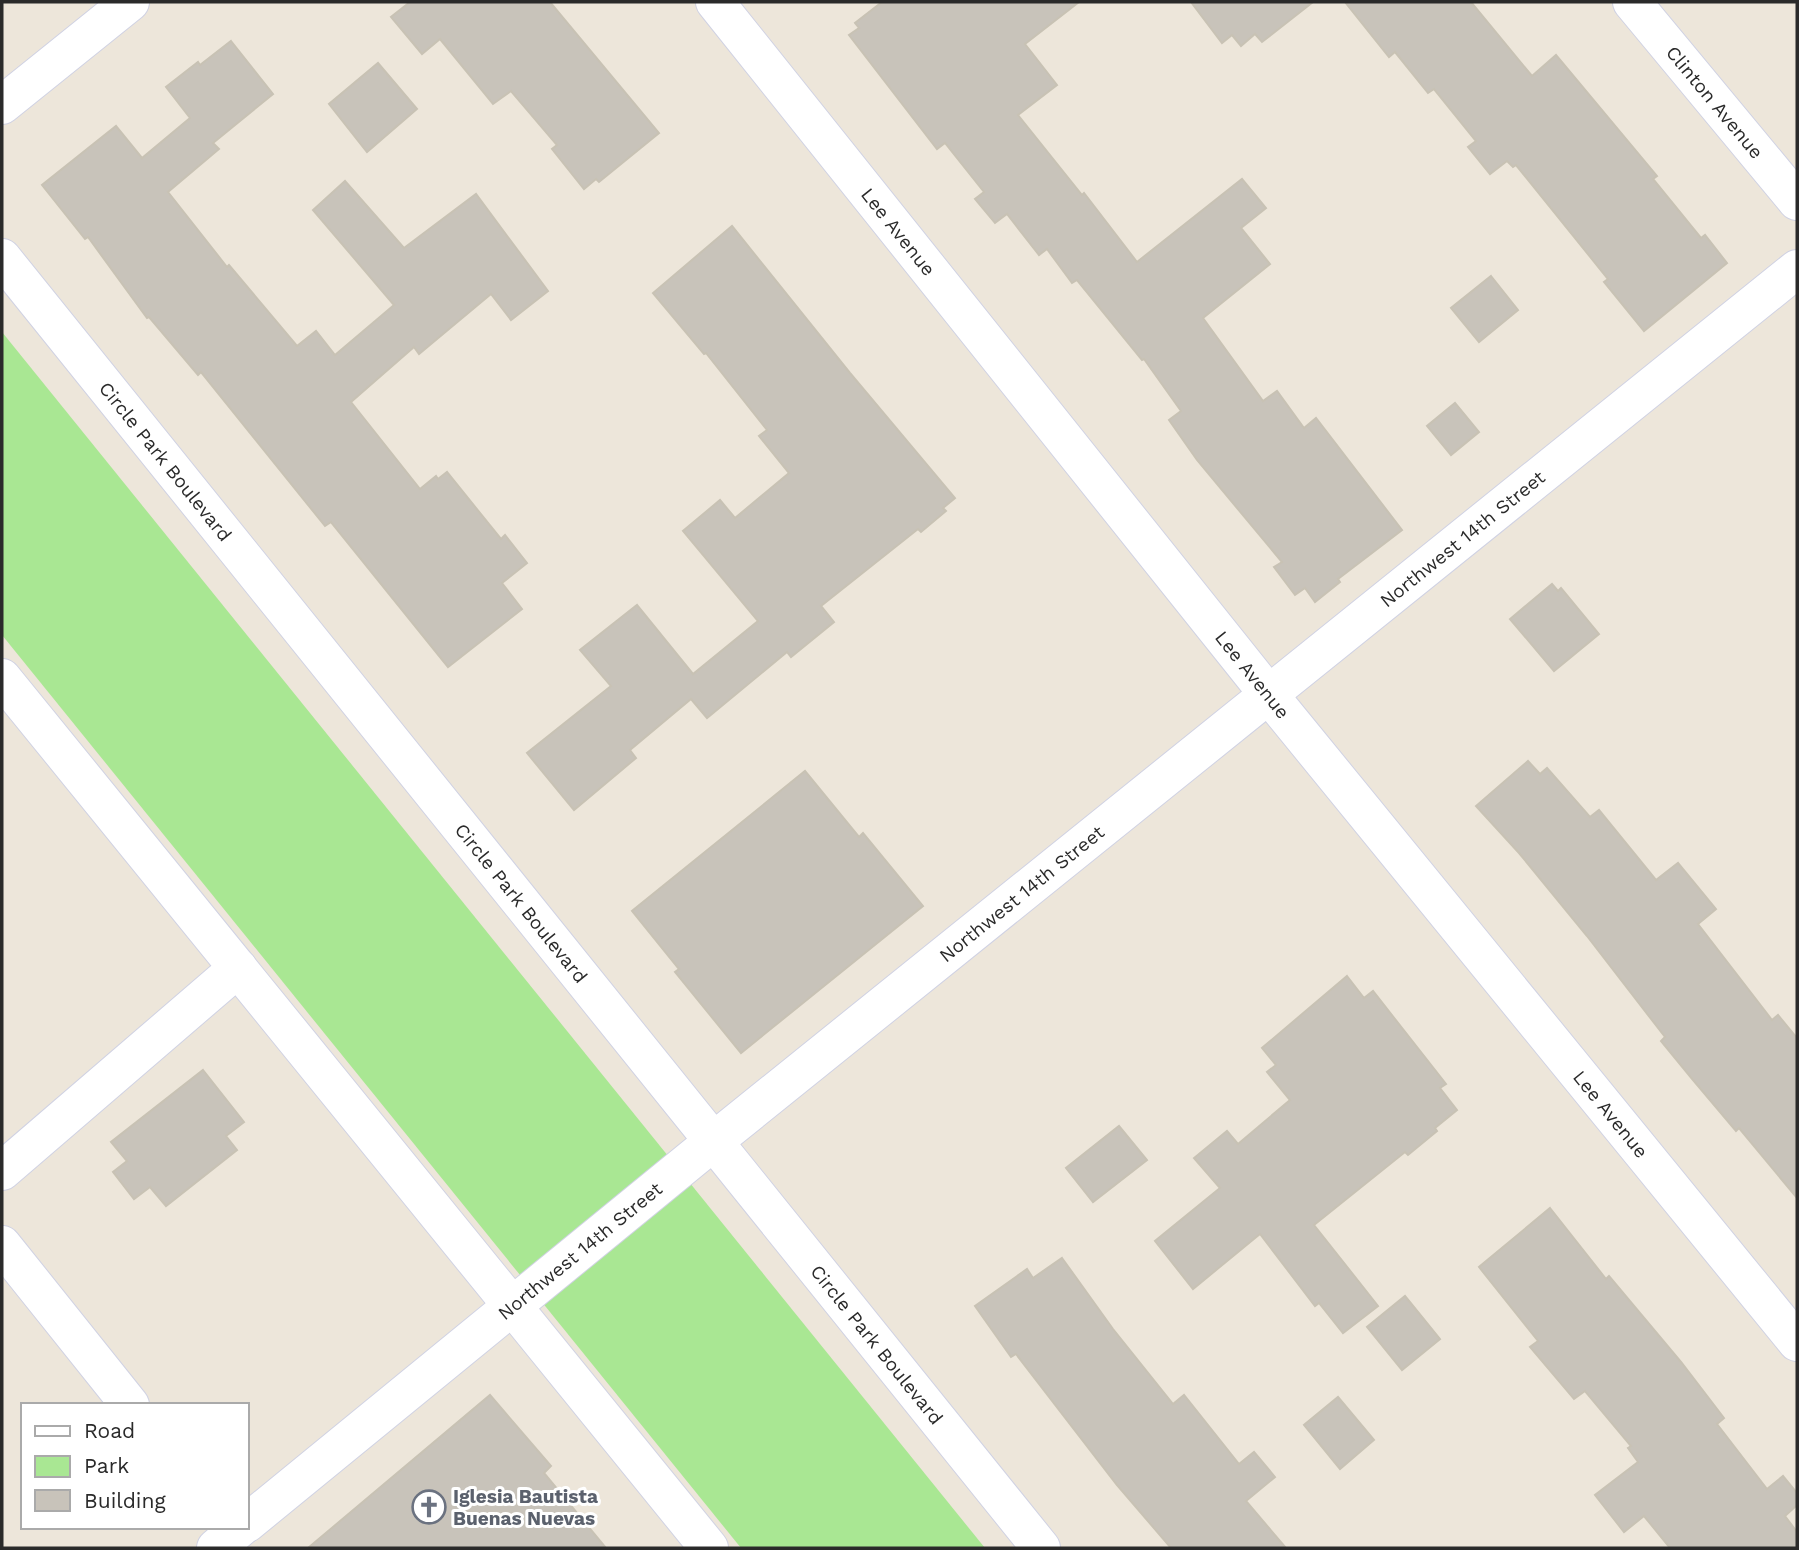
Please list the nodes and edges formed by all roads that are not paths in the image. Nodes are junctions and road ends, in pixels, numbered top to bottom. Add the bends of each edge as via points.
1 (130, 2) edge
2 (715, 2) edge
3 (1633, 2) edge
4 (2, 105) edge
5 (1797, 201) edge
6 (2, 258) edge
7 (1797, 269) edge
8 (2, 678) edge
9 (1269, 695) junction
10 (238, 968) junction
11 (714, 1141) junction
12 (2, 1171) edge
13 (2, 1245) edge
14 (513, 1307) junction
15 (1797, 1342) edge
16 (128, 1403) edge
17 (248, 1520) edge
18 (709, 1548) edge
19 (1041, 1548) edge

1 - 4 street
2 - 9 street, Lee Avenue
3 - 5 street, Clinton Avenue
6 - 11 street, Circle Park Boulevard
7 - 9 street, Northwest 14th Street
8 - 10 street
9 - 11 street, Northwest 14th Street
9 - 15 street, Lee Avenue
10 - 12 street
10 - 14 street
11 - 14 street, Northwest 14th Street
11 - 19 street, Circle Park Boulevard
13 - 16 street
14 - 17 street, Northwest 14th Street
14 - 18 street

